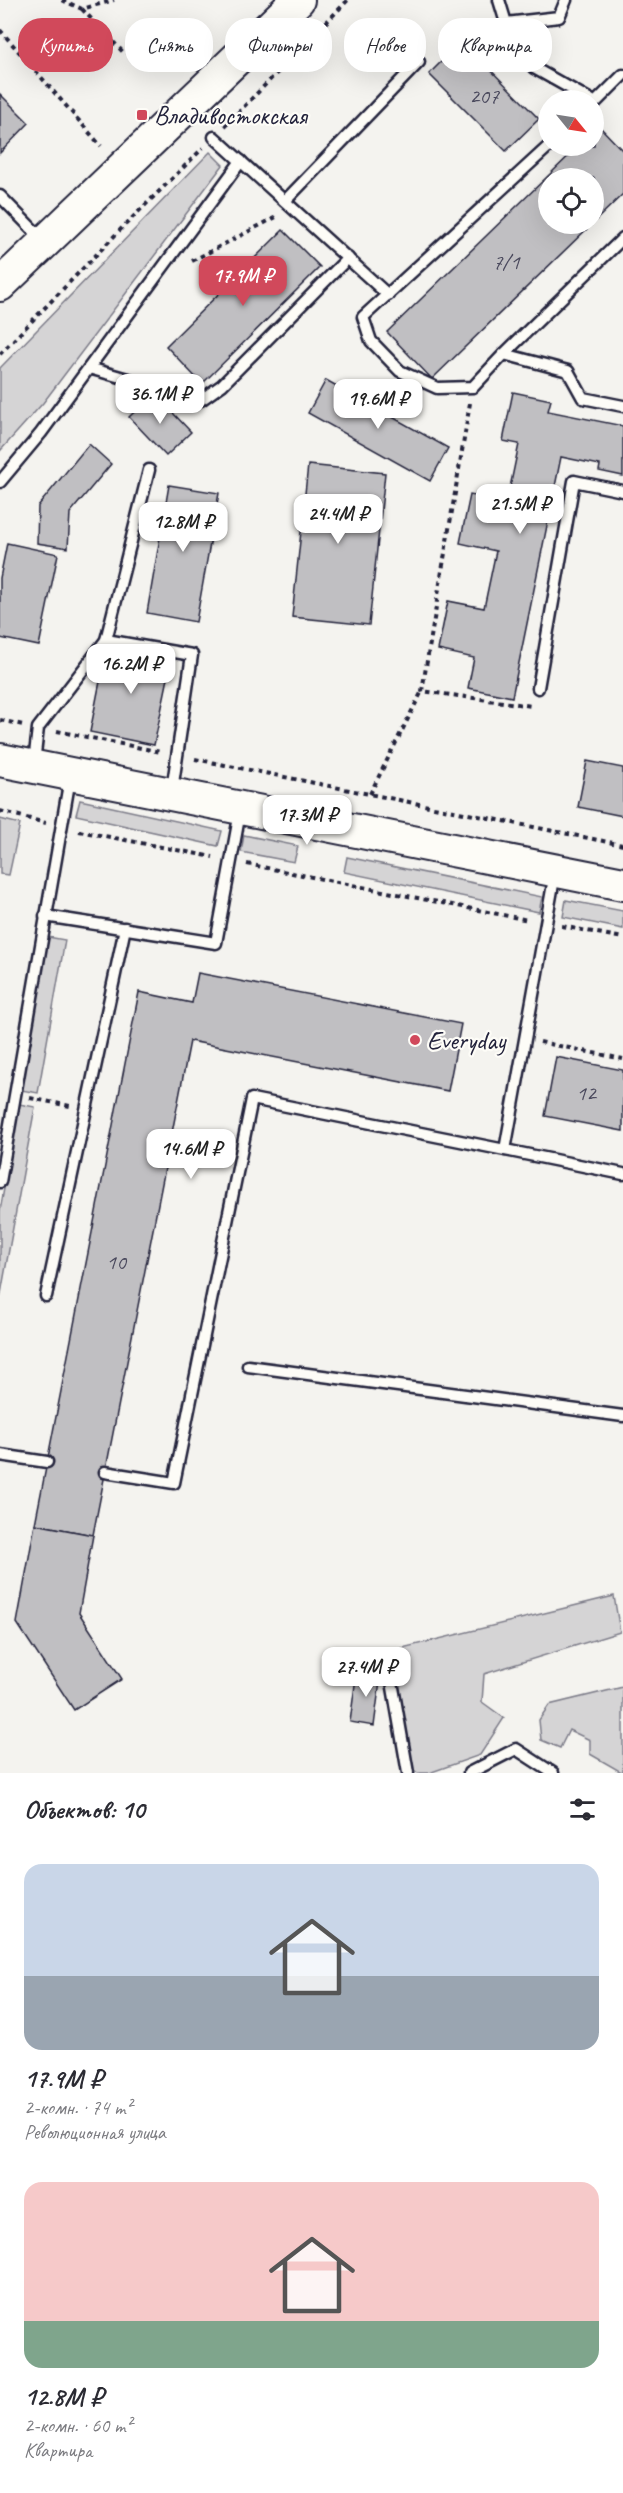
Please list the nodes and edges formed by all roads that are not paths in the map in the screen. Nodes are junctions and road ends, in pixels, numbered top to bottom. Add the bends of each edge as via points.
1 (298, 0) edge
2 (498, 0) edge
3 (566, 0) edge
4 (504, 18) edge
5 (544, 18) edge
6 (410, 72) edge
7 (541, 72) edge
8 (623, 75) edge
9 (573, 90) edge
10 (604, 93) edge
11 (214, 137) road end
12 (538, 156) edge
13 (241, 161) junction
14 (0, 196) edge
15 (288, 204) junction
16 (623, 238) edge
17 (44, 241) junction
18 (348, 258) junction
19 (0, 285) edge
20 (388, 294) junction
21 (504, 354) junction
22 (89, 368) junction
23 (623, 406) edge
24 (149, 470) dead end
25 (0, 482) edge
26 (623, 491) edge
27 (106, 640) junction
28 (538, 688) road end
29 (0, 760) edge
30 (33, 766) junction
31 (70, 775) junction
32 (171, 794) junction
33 (241, 808) junction
34 (555, 872) junction
35 (623, 884) edge
36 (45, 916) junction
37 (125, 928) junction
38 (505, 1150) junction
39 (623, 1174) edge
40 (0, 1182) edge
41 (46, 1296) dead end
42 (248, 1366) dead end
43 (623, 1416) edge
44 (0, 1455) edge
45 (47, 1462) dead end
46 (105, 1472) dead end
47 (391, 1676) dead end
48 (408, 1773) edge
49 (469, 1773) edge
50 (553, 1773) edge

1 - 17 street
2 - 4 lane
3 - 5 lane via 559,16
6 - 15 lane
7 - 9 lane
8 - 10 lane
11 - 13 lane
12 - 20 lane
13 - 15 lane
13 - 22 lane
14 - 17 lane
15 - 18 lane
16 - 21 lane
17 - 19 street
18 - 20 lane
18 - 22 lane via 222,385 201,400
20 - 21 lane via 363,317 371,341 400,371 437,388 473,387
21 - 23 lane via 568,371 583,398
22 - 25 lane
24 - 27 lane
26 - 28 lane via 574,481
27 - 30 lane via 38,728
27 - 32 lane via 192,656
29 - 30 street
30 - 31 street
31 - 32 street
31 - 36 lane
32 - 33 street
33 - 34 street
33 - 37 lane via 216,943
34 - 35 street
34 - 38 lane
36 - 37 lane
36 - 40 lane
37 - 41 lane
38 - 39 lane
38 - 46 lane via 252,1099 174,1483
42 - 43 lane
44 - 45 lane
47 - 48 lane
49 - 50 lane via 516,1749

